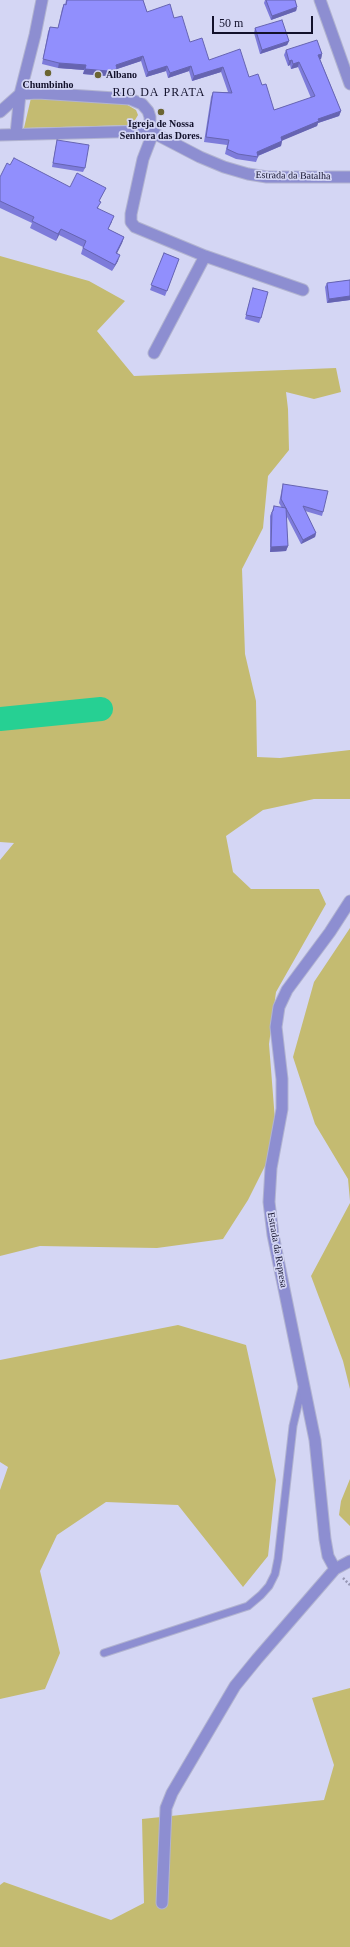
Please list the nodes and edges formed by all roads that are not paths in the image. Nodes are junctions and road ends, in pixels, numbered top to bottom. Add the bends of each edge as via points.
1 (42, 0) edge
2 (320, 0) edge
3 (350, 84) edge
4 (20, 94) junction
5 (0, 112) edge
6 (151, 132) junction
7 (16, 134) junction
8 (0, 135) edge
9 (350, 177) edge
10 (205, 256) junction
11 (303, 290) dead end
12 (154, 353) dead end
13 (350, 900) edge
14 (304, 1382) junction
15 (350, 1561) edge
16 (335, 1569) junction
17 (104, 1653) dead end
18 (162, 1904) dead end

1 - 4 street
2 - 3 street
4 - 5 street
4 - 6 street via 32,92 130,99 142,104 148,111
4 - 7 street
6 - 7 street, Estrada da Batalha
6 - 9 street, Estrada da Batalha via 212,162 248,174 267,177
6 - 10 street via 131,214 132,222 135,227
7 - 8 street, Estrada da Batalha
10 - 11 street
10 - 12 street
13 - 14 street, Estrada da Represa via 287,990 279,1007 276,1027 282,1079 282,1109 271,1168 269,1202 283,1288
14 - 16 street, Estrada da Represa via 314,1440 325,1539 328,1556
14 - 17 lane via 293,1426 278,1559 269,1586 248,1606
15 - 16 street
16 - 18 street via 235,1686 172,1793 166,1808

